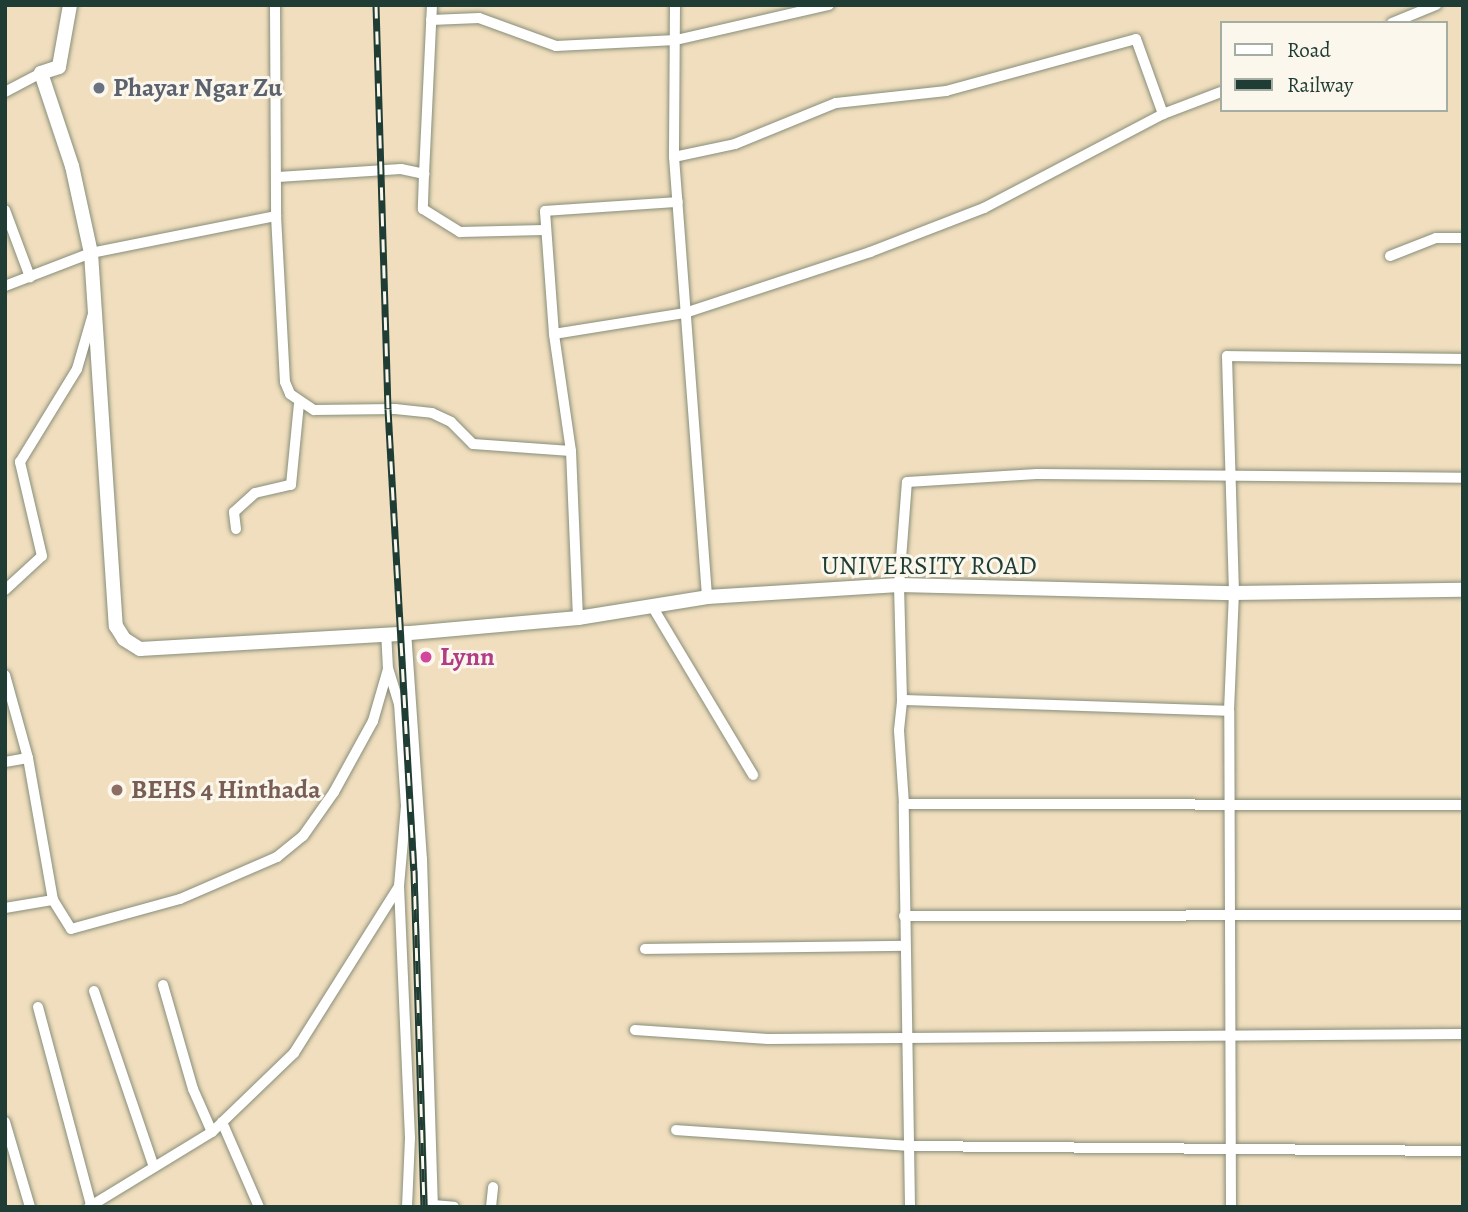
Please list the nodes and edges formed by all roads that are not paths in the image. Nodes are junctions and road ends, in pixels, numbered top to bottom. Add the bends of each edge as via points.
1 (70, 5) edge
2 (275, 5) edge
3 (432, 5) edge
4 (675, 5) edge
5 (829, 5) edge
6 (1436, 5) edge
7 (431, 20) junction
8 (1397, 21) edge
9 (676, 40) junction
10 (41, 73) junction
11 (5, 92) edge
12 (1220, 92) edge
13 (1164, 114) junction
14 (674, 157) junction
15 (424, 174) junction
16 (278, 177) junction
17 (678, 202) junction
18 (5, 210) edge
19 (276, 216) junction
20 (544, 230) junction
21 (1463, 238) edge
22 (91, 253) junction
23 (1391, 256) dead end
24 (30, 277) junction
25 (5, 286) edge
26 (96, 304) junction
27 (685, 313) junction
28 (554, 334) junction
29 (1463, 359) edge
30 (299, 404) junction
31 (571, 451) junction
32 (1463, 478) edge
33 (1233, 479) junction
34 (236, 529) dead end
35 (899, 585) junction
36 (5, 590) edge
37 (1463, 590) edge
38 (1234, 593) junction
39 (707, 597) junction
40 (652, 606) junction
41 (578, 618) junction
42 (397, 633) junction
43 (388, 669) junction
44 (5, 675) edge
45 (902, 700) junction
46 (1229, 711) junction
47 (28, 758) junction
48 (5, 762) edge
49 (753, 775) dead end
50 (904, 804) junction
51 (1463, 805) edge
52 (1232, 806) junction
53 (400, 886) junction
54 (53, 900) junction
55 (5, 908) edge
56 (1463, 915) edge
57 (904, 916) junction
58 (1232, 917) junction
59 (905, 946) junction
60 (645, 949) dead end
61 (163, 985) dead end
62 (94, 990) dead end
63 (37, 1007) dead end
64 (635, 1030) dead end
65 (1230, 1033) junction
66 (1463, 1034) edge
67 (904, 1037) junction
68 (5, 1122) edge
69 (222, 1122) junction
70 (676, 1130) dead end
71 (212, 1132) junction
72 (908, 1146) junction
73 (1229, 1147) junction
74 (1463, 1151) edge
75 (153, 1167) junction
76 (493, 1187) dead end
77 (90, 1206) edge
78 (433, 1206) edge
79 (30, 1207) edge
80 (259, 1207) edge
81 (407, 1207) edge
82 (454, 1207) edge
83 (491, 1207) edge
84 (910, 1207) edge
85 (1231, 1207) edge

1 - 10 street via 59,67
2 - 16 street
3 - 7 street
4 - 9 street
5 - 9 street
6 - 8 street
7 - 9 street via 479,18 556,46
7 - 15 street
9 - 14 street
10 - 11 street
10 - 22 street, UNIVERSITY ROAD via 72,166
12 - 13 street
13 - 14 street via 1136,38 946,91 836,103 735,144
13 - 27 street via 984,208 870,252
14 - 17 street
15 - 16 street via 371,169
15 - 20 street via 423,209 460,232
16 - 19 street
17 - 20 street via 545,211
17 - 27 street
18 - 24 street
19 - 22 street
19 - 30 street via 285,382
20 - 28 street
21 - 23 street via 1436,238
22 - 24 street
22 - 26 street, UNIVERSITY ROAD
24 - 25 street
26 - 36 street via 77,369 20,462 42,556
26 - 42 street, UNIVERSITY ROAD via 113,606 124,639 140,649
27 - 28 street
27 - 39 street
28 - 31 street
29 - 33 street via 1227,356
30 - 31 street via 314,410 395,409 432,414 451,422 473,444
30 - 34 street via 291,485 255,493 234,512
31 - 41 street
32 - 33 street
33 - 35 street via 1037,474 907,482
33 - 38 street
35 - 38 street, UNIVERSITY ROAD
35 - 39 street, UNIVERSITY ROAD
35 - 45 street
37 - 38 street, UNIVERSITY ROAD
38 - 46 street
39 - 40 street, UNIVERSITY ROAD
40 - 41 street, UNIVERSITY ROAD
40 - 49 street
41 - 42 street, UNIVERSITY ROAD
42 - 43 street
42 - 78 street via 422,859
43 - 53 street via 399,704 406,806
43 - 54 street via 373,721 334,792 303,836 277,857 180,899 71,929
44 - 47 street
45 - 46 street
45 - 50 street via 899,730
46 - 52 street
47 - 48 street
47 - 54 street
50 - 52 street
50 - 57 street
51 - 52 street
52 - 58 street
53 - 69 street via 294,1053
53 - 81 street via 410,1138
54 - 55 street
56 - 58 street
57 - 58 street
57 - 59 street
58 - 65 street
59 - 60 street
59 - 67 street
61 - 71 street via 192,1088
62 - 75 street
63 - 77 street
64 - 67 street via 768,1039
65 - 66 street
65 - 67 street
65 - 73 street
67 - 72 street
68 - 79 street
69 - 71 street
69 - 80 street
70 - 72 street
71 - 75 street
72 - 73 street
72 - 84 street
73 - 74 street
73 - 85 street
75 - 77 street
76 - 83 street
78 - 82 street

